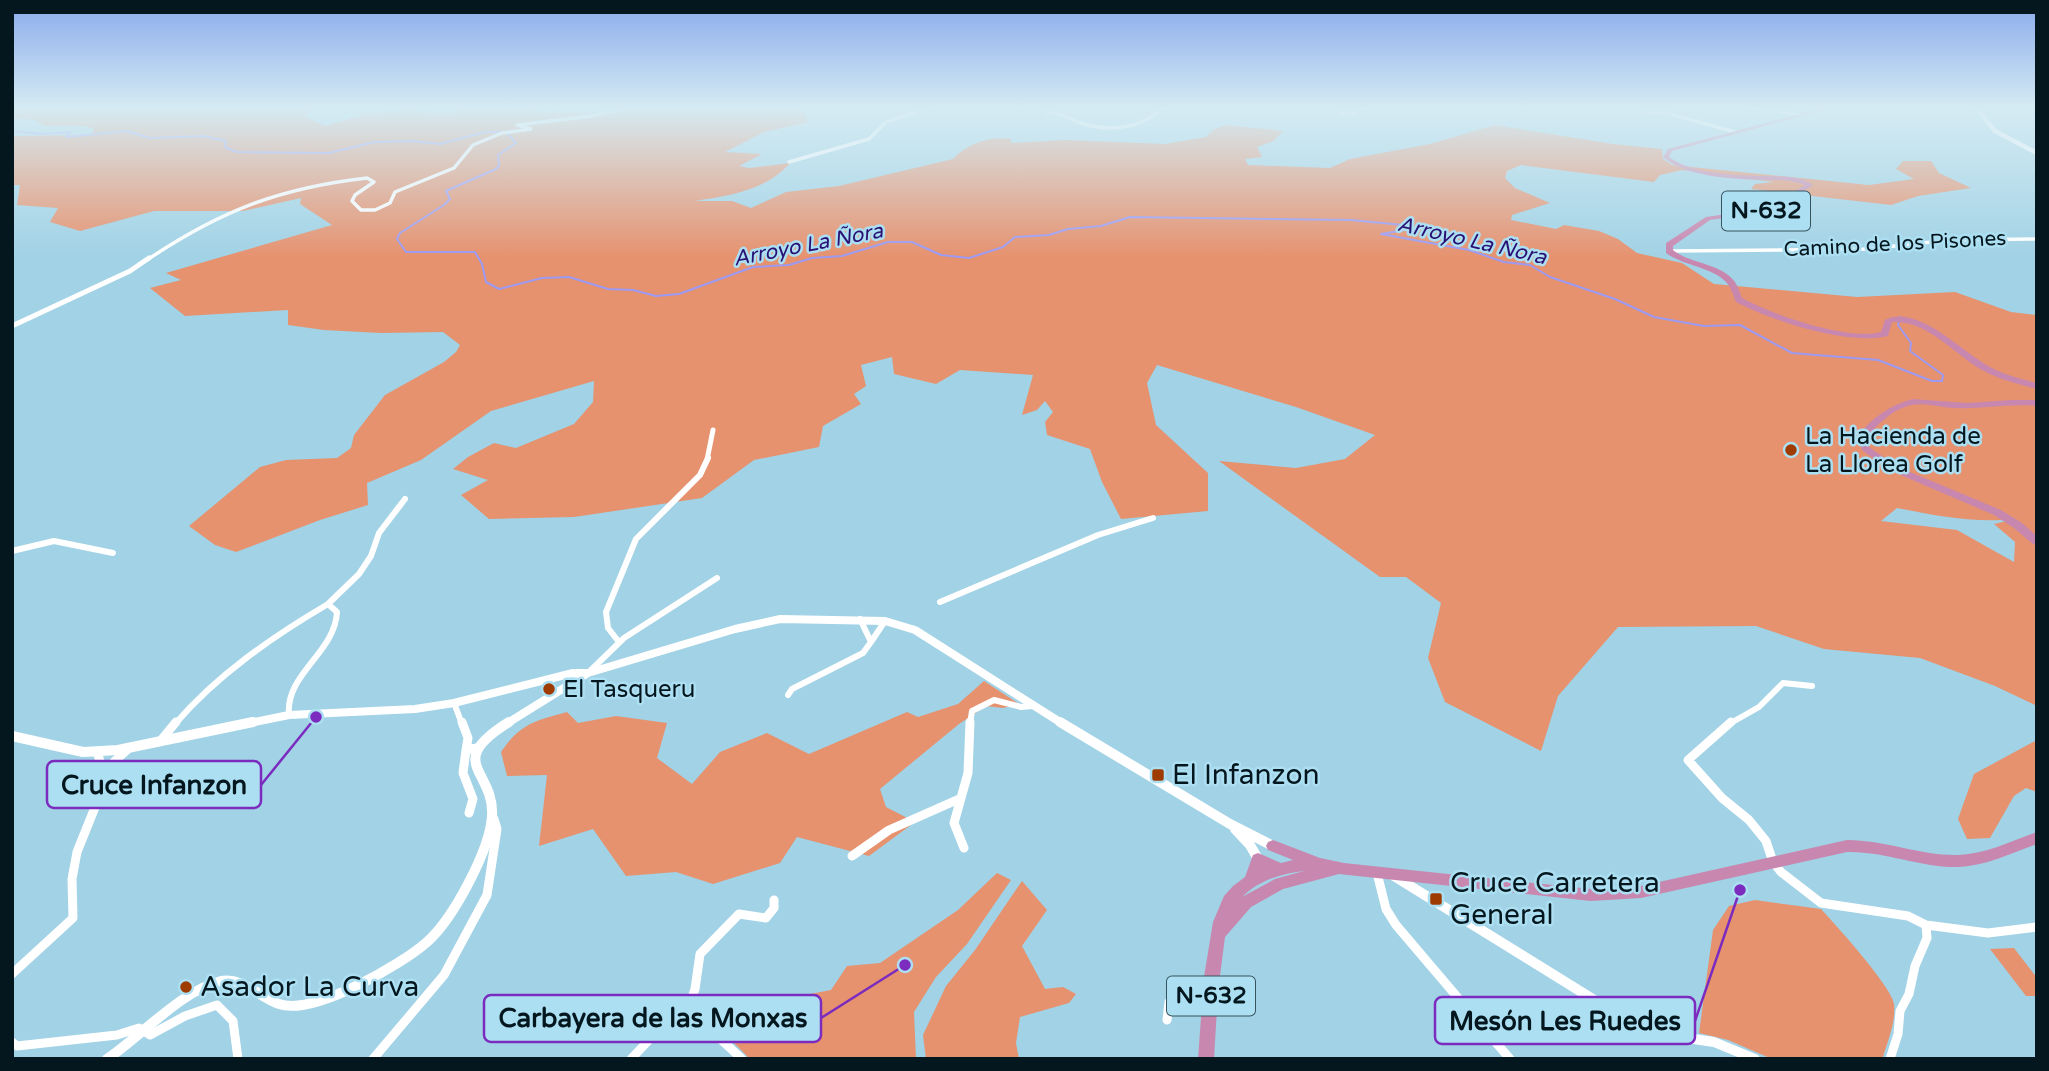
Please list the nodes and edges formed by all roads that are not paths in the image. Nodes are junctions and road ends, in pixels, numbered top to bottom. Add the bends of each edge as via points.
1 (463, 157) edge
2 (807, 157) edge
3 (1665, 157) edge
4 (789, 162) dead end
5 (2037, 239) edge
6 (1669, 251) junction
7 (12, 326) edge
8 (2037, 386) edge
9 (2037, 403) edge
10 (713, 429) dead end
11 (405, 499) dead end
12 (1153, 518) dead end
13 (2037, 542) edge
14 (12, 551) edge
15 (113, 553) dead end
16 (717, 578) dead end
17 (940, 602) dead end
18 (328, 604) junction
19 (860, 619) junction
20 (886, 621) junction
21 (619, 642) junction
22 (871, 642) junction
23 (588, 673) junction
24 (1812, 685) dead end
25 (788, 695) dead end
26 (454, 703) junction
27 (1032, 706) junction
28 (289, 715) junction
29 (12, 736) edge
30 (161, 741) junction
31 (129, 748) junction
32 (472, 749) junction
33 (100, 756) junction
34 (118, 758) junction
35 (104, 771) junction
36 (959, 799) junction
37 (469, 813) dead end
38 (493, 816) junction
39 (1230, 824) junction
40 (2037, 838) edge
41 (1273, 846) junction
42 (964, 848) dead end
43 (852, 856) dead end
44 (1258, 859) junction
45 (1773, 862) junction
46 (1319, 864) junction
47 (1276, 868) junction
48 (1344, 869) junction
49 (1377, 873) junction
50 (1393, 875) junction
51 (1303, 876) junction
52 (1250, 881) junction
53 (774, 900) dead end
54 (1246, 902) junction
55 (1926, 925) junction
56 (2037, 927) edge
57 (1219, 934) junction
58 (12, 974) edge
59 (1211, 988) junction
60 (688, 1009) junction
61 (1167, 1020) dead end
62 (146, 1032) junction
63 (12, 1042) edge
64 (107, 1059) edge
65 (238, 1059) edge
66 (373, 1059) edge
67 (631, 1059) edge
68 (742, 1059) edge
69 (1206, 1059) edge
70 (1510, 1059) edge
71 (1755, 1059) edge
72 (1890, 1059) edge

1 - 7 street via 454,168 395,192 390,203 375,210 364,211 352,201 372,186 374,181 368,178 244,205 187,233 130,271
2 - 4 street
3 - 6 highway, N-632 via 1680,166 1745,177 1797,179 1809,187 1771,210 1708,218 1669,245
5 - 6 street, Camino de los Pisones
6 - 8 highway via 1726,278 1739,300 1771,316 1874,338 1885,334 1889,320 1918,323 1987,370
9 - 13 highway via 1904,402 1862,438 1865,448 1884,462 1980,503
10 - 21 street via 700,475 636,539 606,612 608,628
11 - 18 street via 379,533 359,574
12 - 17 street via 1098,535
14 - 15 street via 54,541
16 - 21 street
18 - 28 street via 337,612 339,624 290,697
18 - 30 street via 271,640 189,708
19 - 20 street
19 - 22 street
19 - 23 street via 780,619
20 - 22 street
20 - 27 street via 915,630
21 - 23 street
22 - 25 street via 859,657
23 - 26 street
23 - 32 street
24 - 45 street via 1783,683 1688,760 1749,820 1766,841
26 - 28 street
26 - 32 street
27 - 36 street via 994,700 972,711 966,783
27 - 39 street
28 - 30 street
29 - 33 street
30 - 31 street
31 - 33 street
31 - 34 street
32 - 37 street via 463,773 472,799
32 - 38 street
33 - 34 street
33 - 35 street
34 - 35 street
35 - 58 street via 106,780 77,852 73,918
36 - 42 street via 955,832
36 - 43 street via 894,825
38 - 62 street via 478,858 442,925 423,946 396,964 326,998 285,1006 237,982 220,981
38 - 66 street via 497,829 487,895 444,975
39 - 41 street
39 - 44 street
40 - 45 highway, N-632 via 1959,861 1860,845
41 - 46 highway
41 - 47 highway
44 - 47 highway
44 - 52 highway
45 - 50 highway, N-632 via 1641,892 1591,895
45 - 55 street via 1821,903 1908,916
46 - 47 highway, N-632
46 - 48 highway, N-632
47 - 51 highway
47 - 52 highway, N-632
47 - 54 highway via 1272,879
48 - 49 highway, N-632
48 - 51 highway, N-632
49 - 50 highway, N-632
49 - 70 street via 1396,925
50 - 71 street via 1646,1032 1714,1042
51 - 54 highway, N-632
52 - 57 highway, N-632 via 1226,906
53 - 60 street via 766,918 739,914 700,954
54 - 57 highway, N-632
55 - 56 street via 1989,933
55 - 72 street via 1927,939 1900,1011
57 - 59 highway, N-632
59 - 61 street via 1185,988 1169,1002
59 - 69 highway, N-632
60 - 67 street via 666,1022
60 - 68 street
62 - 63 street via 139,1028 104,1037 17,1046
62 - 64 street
62 - 65 street via 150,1035 217,1005 230,1014

